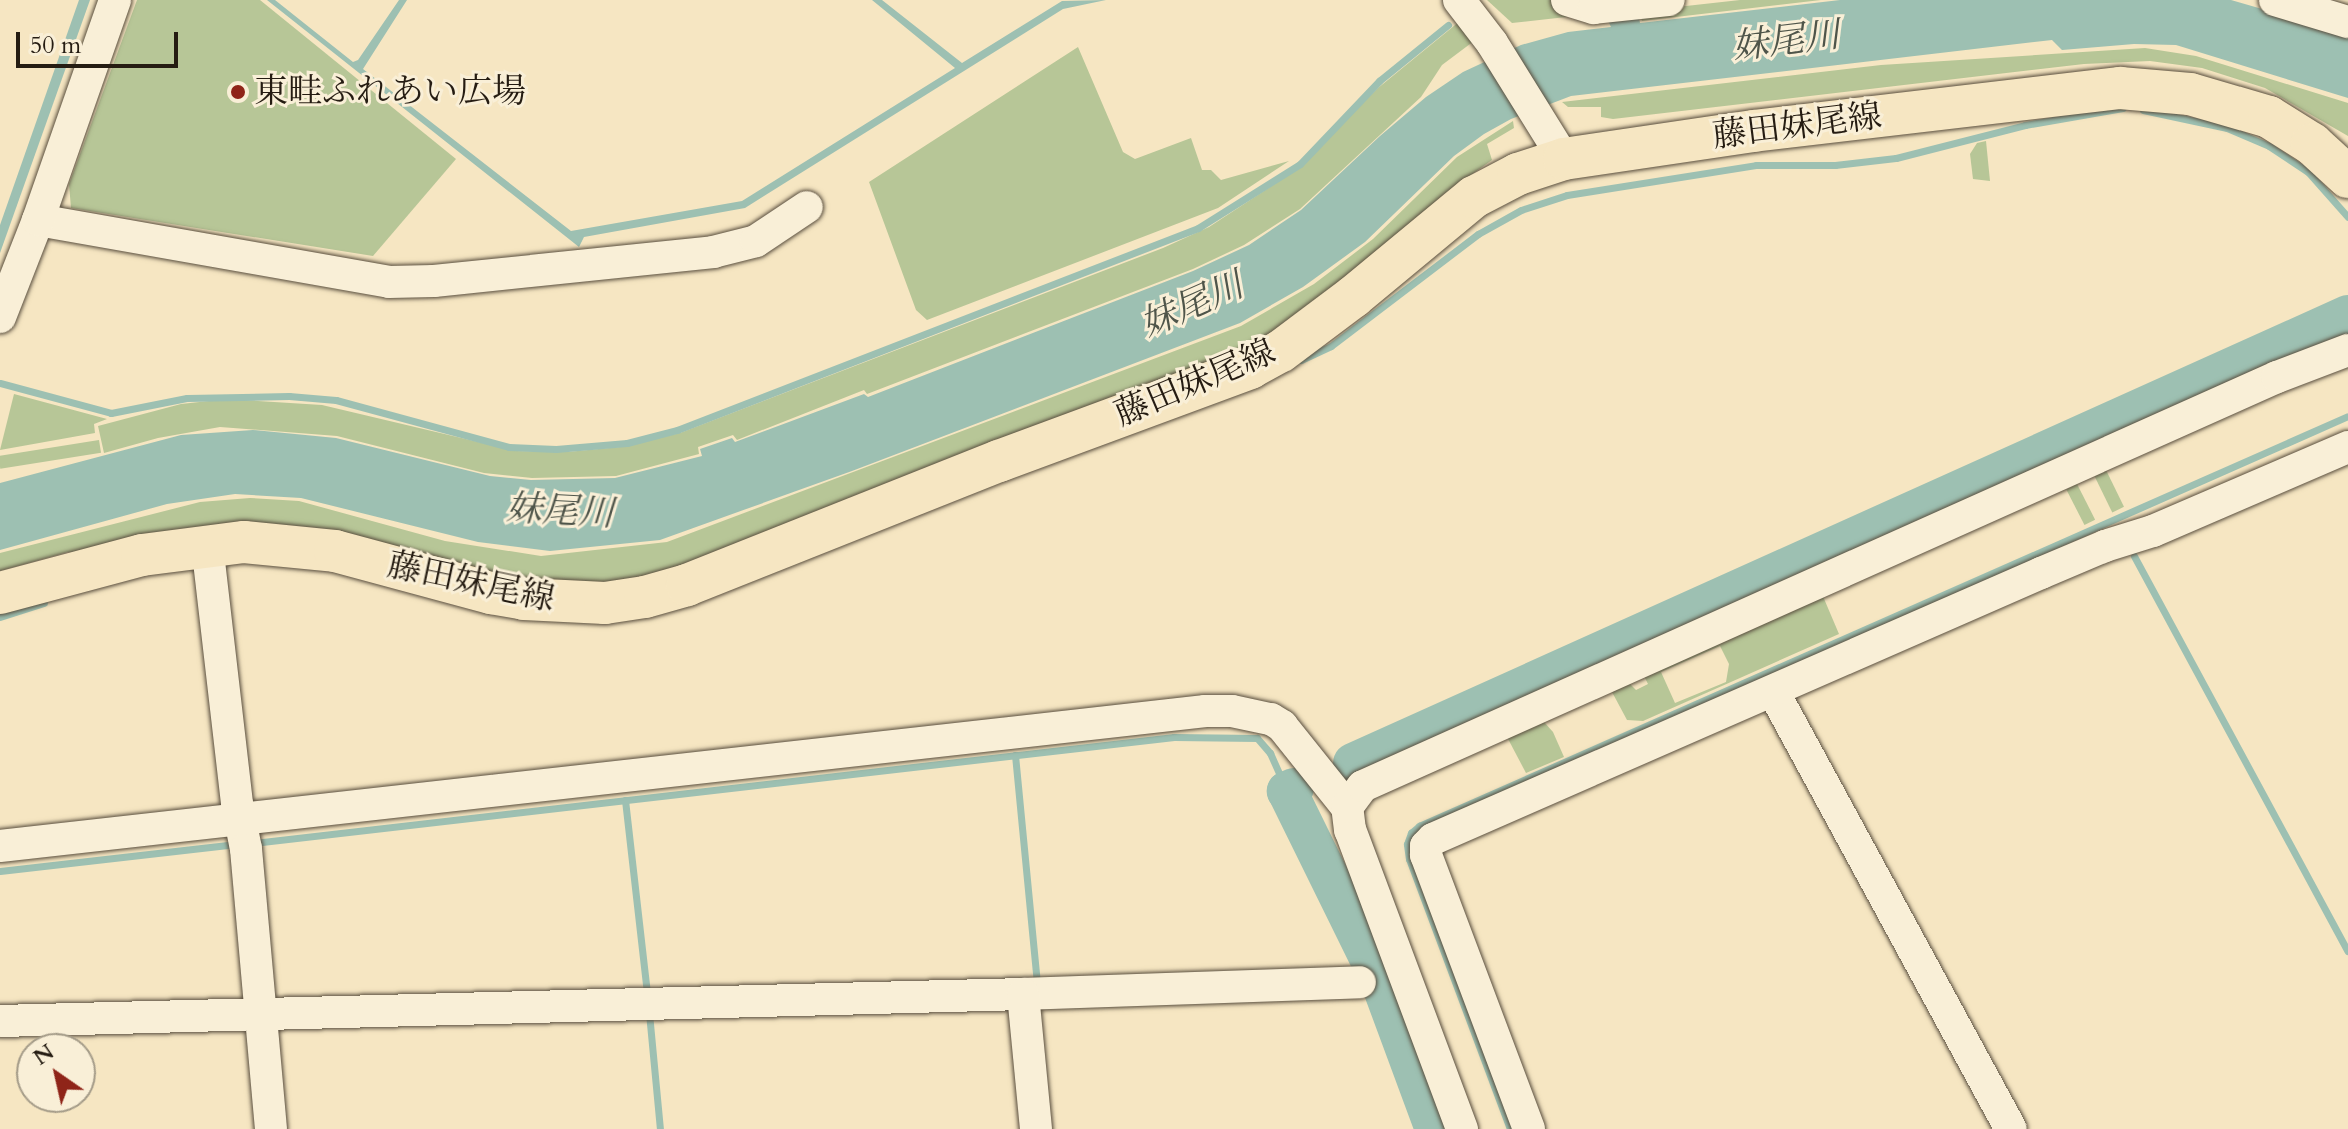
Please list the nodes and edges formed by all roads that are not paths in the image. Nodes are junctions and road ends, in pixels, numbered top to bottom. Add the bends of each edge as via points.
1 (115, 0) edge
2 (1459, 0) edge
3 (1567, 0) edge
4 (1669, 0) edge
5 (2275, 0) edge
6 (2348, 22) edge
7 (1553, 143) junction
8 (2348, 177) edge
9 (807, 207) dead end
10 (38, 220) junction
11 (0, 317) edge
12 (2348, 350) edge
13 (2348, 447) edge
14 (207, 544) junction
15 (0, 593) edge
16 (1767, 694) junction
17 (1347, 807) junction
18 (244, 836) junction
19 (0, 846) edge
20 (1360, 982) dead end
21 (1023, 994) junction
22 (261, 1014) junction
23 (0, 1021) edge
24 (271, 1129) edge
25 (1036, 1129) edge
26 (1462, 1129) edge
27 (1529, 1129) edge
28 (2011, 1129) edge

1 - 10 street
2 - 7 street
3 - 4 street via 1594,8
5 - 6 street
7 - 8 main road, 藤田妹尾線 via 1769,129 2120,88 2190,94 2269,117 2312,144
7 - 14 main road, 藤田妹尾線 via 1518,174 1474,197 1281,351 1250,368 673,589 605,603 551,602 491,593 307,546
9 - 10 street via 756,241 713,252 389,282
10 - 11 street
12 - 17 street via 1373,780
13 - 16 street via 2153,531 2054,567
14 - 15 main road, 藤田妹尾線 via 142,555
14 - 18 street
16 - 27 street via 1426,846
16 - 28 street
17 - 18 street via 1282,726 1257,714 1232,711
17 - 26 street via 1350,830
18 - 19 street
18 - 22 street
20 - 21 street
21 - 22 street
21 - 25 street
22 - 23 street
22 - 24 street

